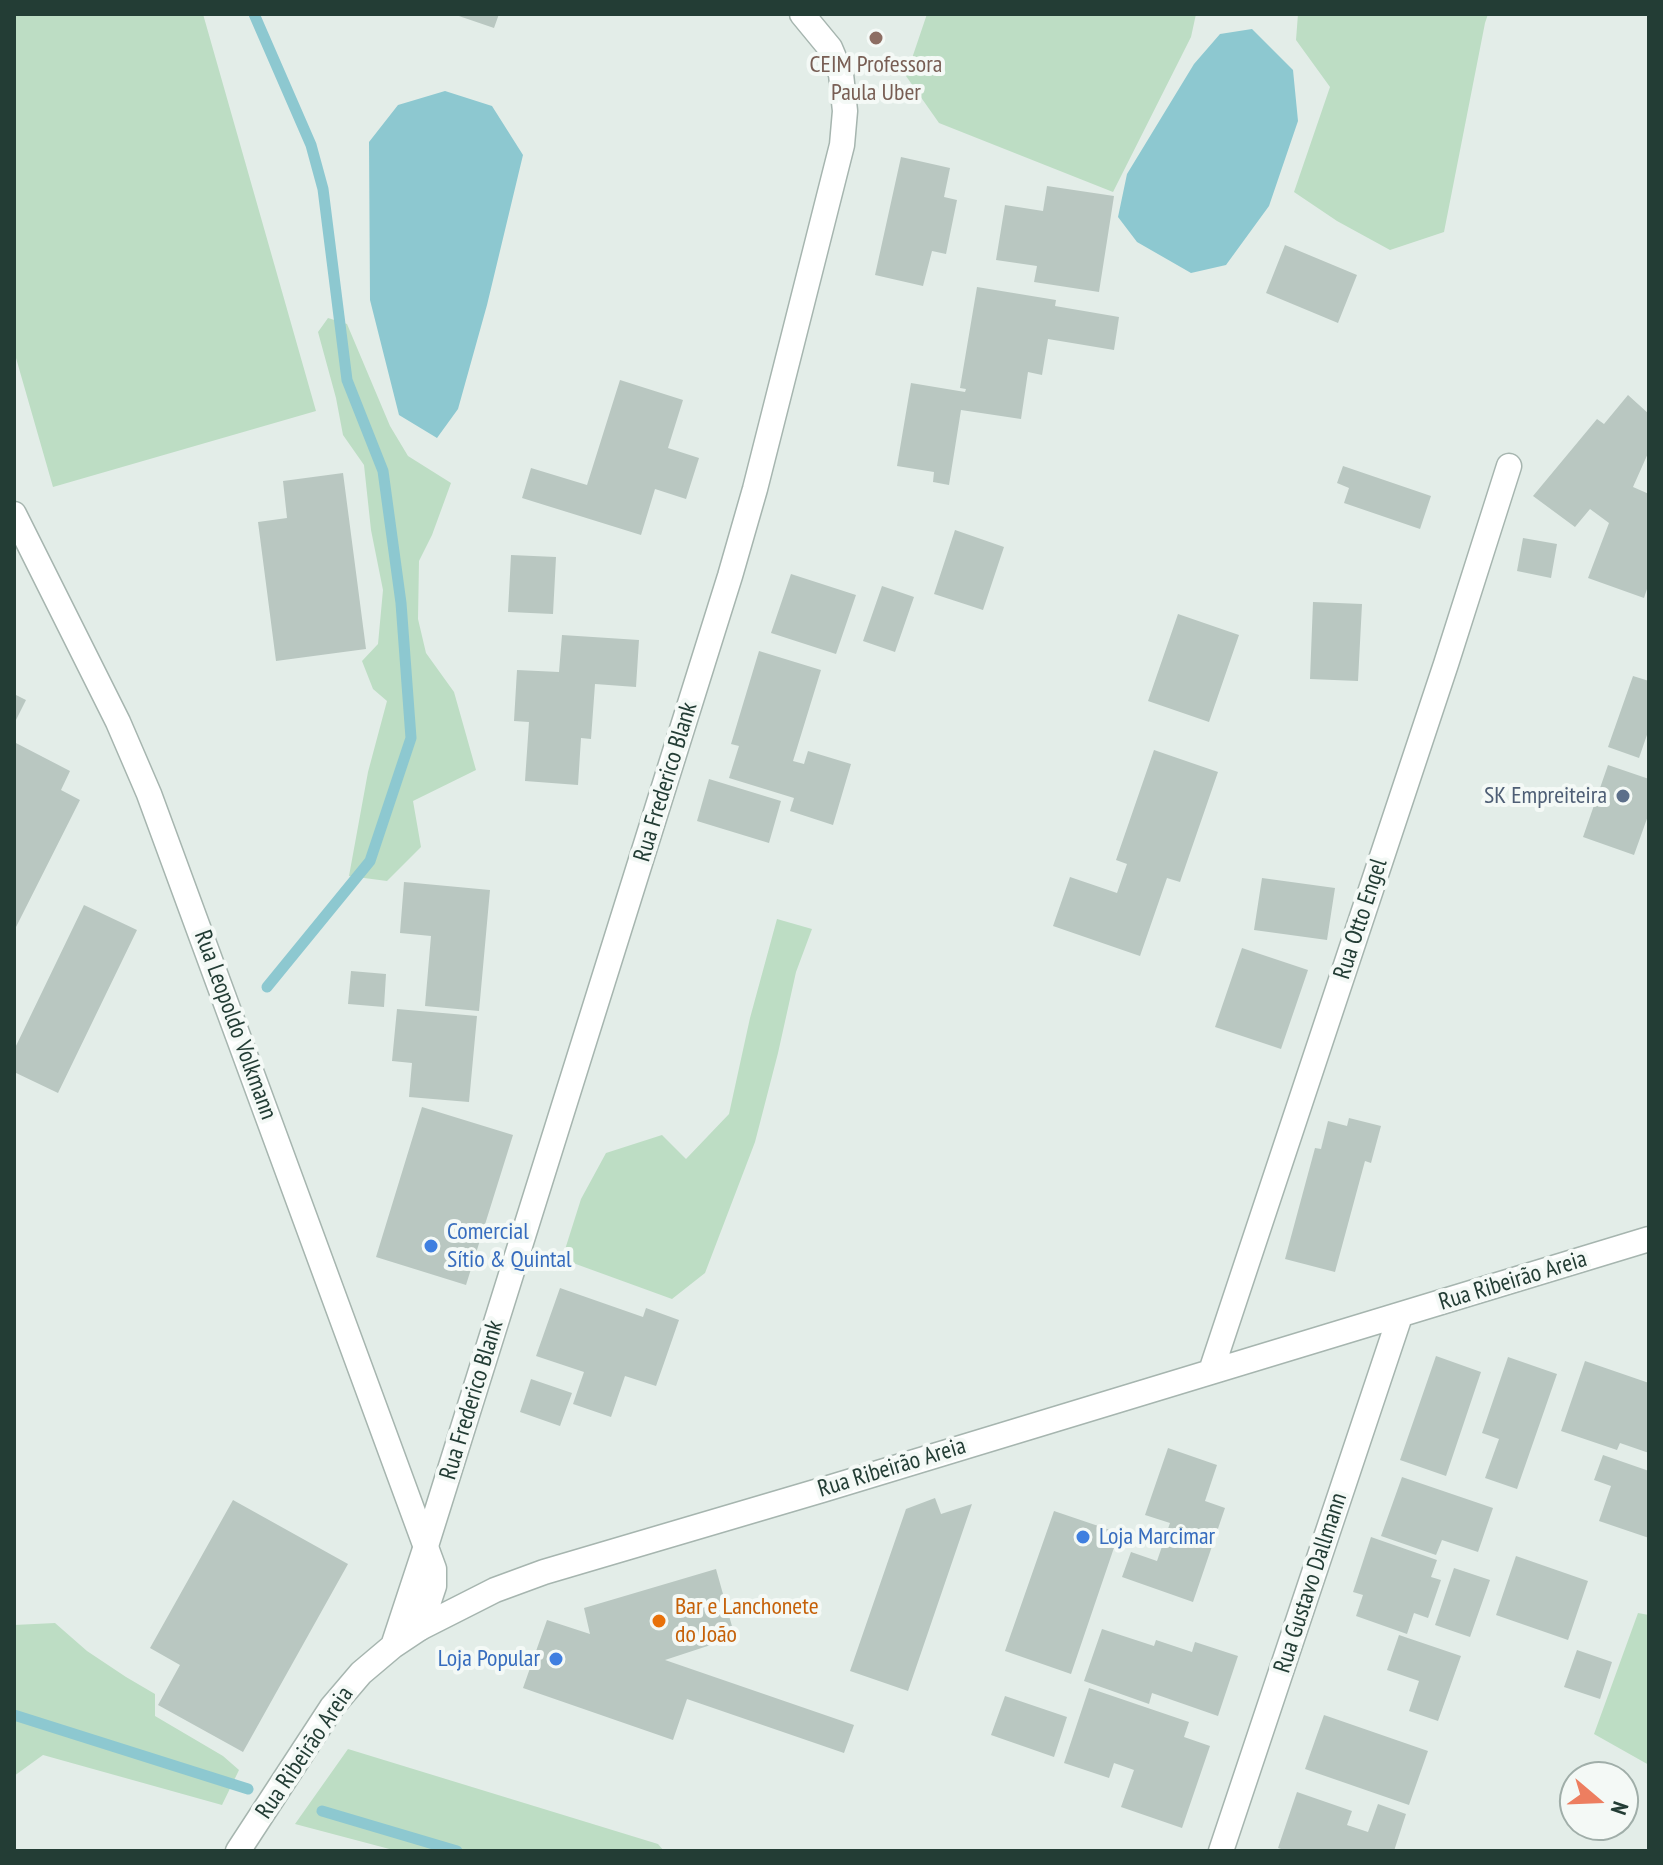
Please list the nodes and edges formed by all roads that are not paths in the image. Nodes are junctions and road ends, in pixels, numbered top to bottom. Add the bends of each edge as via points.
1 (802, 14) edge
2 (1509, 466) dead end
3 (14, 514) edge
4 (1649, 1239) edge
5 (1400, 1316) junction
6 (1211, 1371) junction
7 (425, 1549) junction
8 (420, 1628) junction
9 (393, 1646) junction
10 (238, 1851) edge
11 (1221, 1851) edge

1 - 7 street, Rua Frederico Blank via 830,48 841,74 842,145 730,576
2 - 6 street, Rua Otto Engel
3 - 7 street, Rua Leopoldo Volkmann via 149,794
4 - 5 street, Rua Ribeirão Areia
5 - 6 street, Rua Ribeirão Areia
5 - 11 street, Rua Gustavo Dallmann
6 - 8 street, Rua Ribeirão Areia via 544,1572
7 - 8 street, Rua Leopoldo Volkmann via 434,1569 434,1586
7 - 9 street
8 - 9 street, Rua Ribeirão Areia
9 - 10 street, Rua Ribeirão Areia via 332,1707

